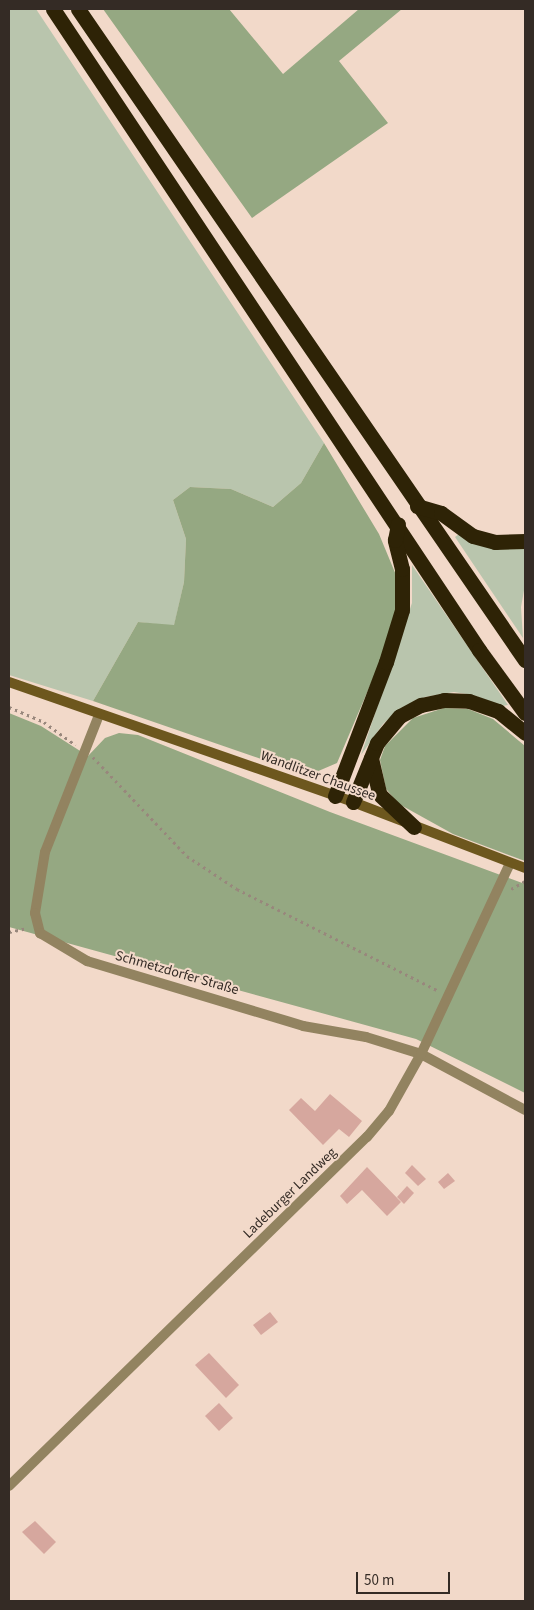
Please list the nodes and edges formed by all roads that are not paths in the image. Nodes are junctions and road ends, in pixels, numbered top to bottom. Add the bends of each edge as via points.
1 (53, 9) edge
2 (78, 9) edge
3 (417, 506) junction
4 (398, 524) junction
5 (525, 541) edge
6 (525, 660) edge
7 (9, 682) edge
8 (525, 713) edge
9 (99, 715) junction
10 (525, 733) edge
11 (373, 750) junction
12 (335, 796) junction
13 (353, 802) junction
14 (414, 827) junction
15 (510, 863) junction
16 (525, 868) edge
17 (421, 1054) junction
18 (525, 1110) edge
19 (9, 1486) edge

1 - 4 highway
2 - 3 highway
3 - 5 highway via 441,513 473,536 495,542
3 - 6 highway
4 - 8 highway via 479,650
4 - 12 highway via 395,540 402,568 402,610
7 - 9 main road, Wandlitzer Chaussee
9 - 12 main road, Wandlitzer Chaussee
9 - 17 street, Schmetzdorfer Straße via 45,852 35,913 37,926 48,940 87,961 302,1026 366,1037
10 - 11 highway via 498,711 469,701 444,700 421,705 400,716
11 - 13 highway
11 - 14 highway via 372,770 379,794
12 - 13 main road, Wandlitzer Chaussee
13 - 14 main road, Wandlitzer Chaussee
14 - 15 main road, Wandlitzer Chaussee
15 - 16 main road, Wandlitzer Chaussee
15 - 17 street, Ladeburger Landweg via 446,994
17 - 18 street, Schmetzdorfer Straße
17 - 19 street, Ladeburger Landweg via 389,1111 367,1137

